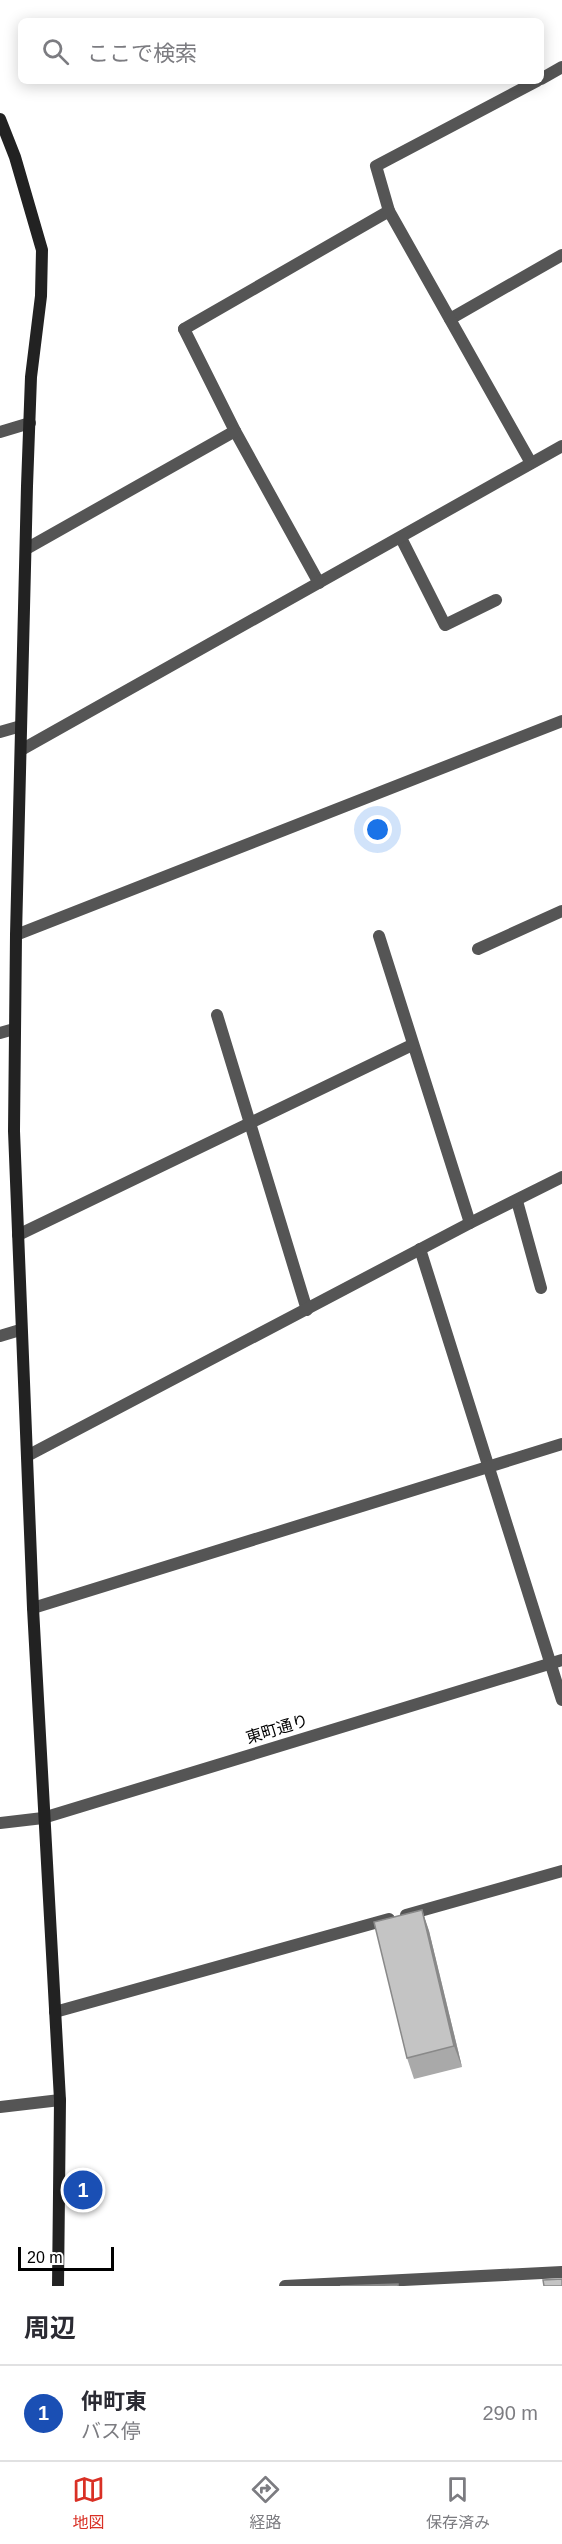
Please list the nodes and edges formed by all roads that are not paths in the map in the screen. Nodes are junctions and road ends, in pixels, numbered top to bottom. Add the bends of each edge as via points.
1 (562, 68) edge
2 (544, 77) edge
3 (531, 84) edge
4 (1, 125) edge
5 (389, 211) junction
6 (562, 255) edge
7 (450, 319) junction
8 (30, 423) junction
9 (235, 431) junction
10 (0, 432) edge
11 (562, 446) edge
12 (531, 463) junction
13 (401, 538) junction
14 (26, 549) junction
15 (319, 583) junction
16 (496, 600) dead end
17 (562, 721) edge
18 (21, 726) junction
19 (0, 732) edge
20 (21, 750) junction
21 (562, 911) edge
22 (16, 935) junction
23 (379, 936) dead end
24 (478, 949) dead end
25 (217, 1015) dead end
26 (14, 1029) junction
27 (0, 1033) edge
28 (412, 1045) junction
29 (249, 1123) junction
30 (562, 1177) edge
31 (517, 1201) junction
32 (470, 1223) junction
33 (18, 1235) junction
34 (420, 1249) junction
35 (541, 1288) dead end
36 (307, 1310) junction
37 (20, 1330) junction
38 (0, 1336) edge
39 (562, 1444) edge
40 (27, 1456) junction
41 (489, 1466) junction
42 (33, 1608) junction
43 (557, 1661) edge
44 (562, 1700) edge
45 (43, 1818) junction
46 (0, 1823) edge
47 (562, 1871) edge
48 (55, 2012) junction
49 (60, 2100) junction
50 (0, 2107) edge
51 (562, 2271) edge
52 (58, 2286) edge
53 (285, 2286) edge

1 - 2 street
3 - 5 street via 376,166
4 - 8 street via 15,157 42,250
5 - 7 street
5 - 9 street via 184,329
6 - 7 street
7 - 12 street
8 - 10 street
8 - 14 street
9 - 14 street
9 - 15 street
11 - 12 street
12 - 13 street
13 - 15 street
13 - 16 street via 445,625
14 - 18 street
15 - 20 street
17 - 22 street
18 - 19 street
18 - 20 street
20 - 22 street
21 - 24 street
22 - 26 street
23 - 28 street
25 - 29 street
26 - 27 street
26 - 33 street
28 - 29 street
28 - 32 street
29 - 33 street
29 - 36 street
30 - 31 street
31 - 32 street
31 - 35 street
32 - 34 street
33 - 37 street
34 - 36 street
34 - 41 street
36 - 40 street
37 - 38 street
37 - 40 street
39 - 41 street
40 - 42 street
41 - 42 street
41 - 43 street
42 - 45 street
43 - 44 street
43 - 45 street, 東町通り
45 - 46 street, 東町通り
45 - 48 street
47 - 48 street
48 - 49 street
49 - 50 street
49 - 52 street
51 - 53 street

